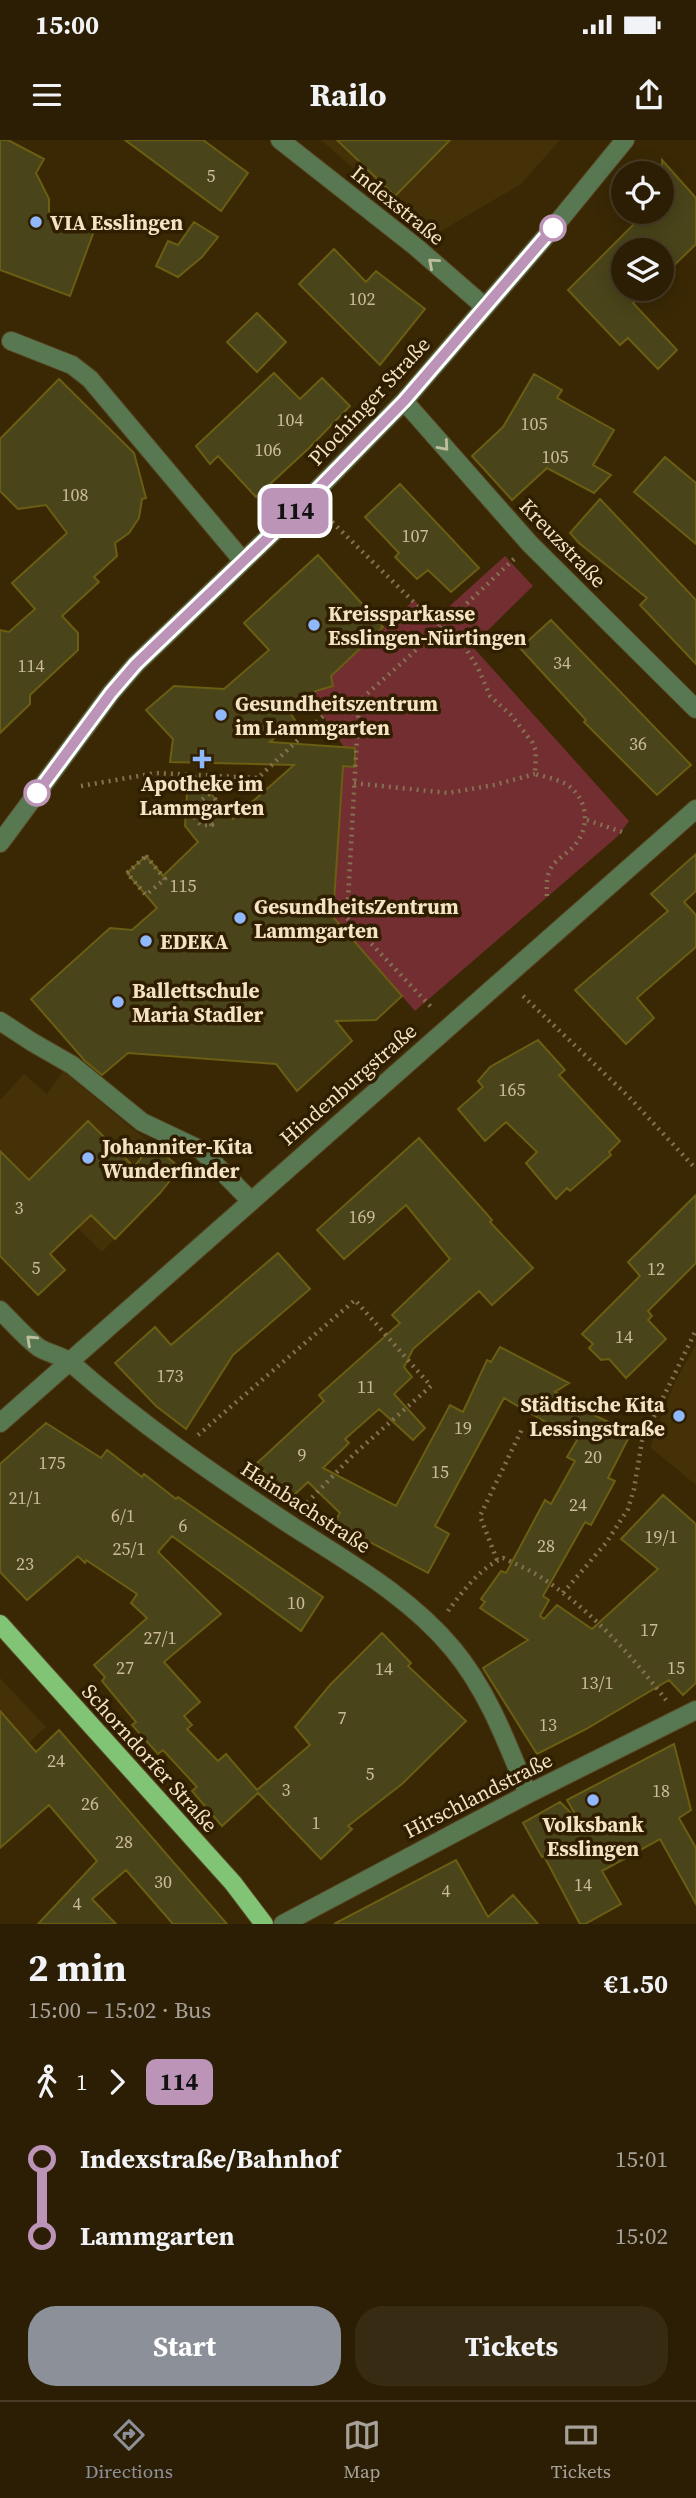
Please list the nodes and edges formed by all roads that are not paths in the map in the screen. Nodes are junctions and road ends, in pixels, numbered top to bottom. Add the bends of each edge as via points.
1 (280, 140) edge
2 (625, 140) edge
3 (485, 307) junction
4 (10, 341) dead end
5 (404, 401) junction
6 (243, 561) junction
7 (696, 709) edge
8 (696, 808) edge
9 (0, 843) edge
10 (0, 1021) edge
11 (250, 1200) junction
12 (0, 1310) edge
13 (69, 1361) junction
14 (0, 1423) edge
15 (0, 1624) edge
16 (688, 1714) edge
17 (528, 1794) junction
18 (264, 1924) edge
19 (283, 1924) edge

3 -> 1 street, Indexstraße
2 - 3 street, Plochinger Straße
3 - 5 street, Plochinger Straße
4 - 6 street via 72,365 90,379
5 - 6 street, Plochinger Straße
5 -> 7 street, Kreuzstraße via 530,544
6 - 9 street, Plochinger Straße via 119,683
8 - 11 street, Hindenburgstraße
10 - 11 street via 72,1065 142,1122 201,1150
11 - 13 street, Hindenburgstraße
13 -> 12 street, Hainbachstraße via 40,1348
13 - 14 street, Hindenburgstraße
13 - 17 street, Hainbachstraße via 180,1450 391,1591 434,1628 468,1668 488,1702
15 - 18 main road, Schorndorfer Straße via 233,1883
16 - 17 street, Hirschlandstraße
17 - 19 street, Hirschlandstraße

